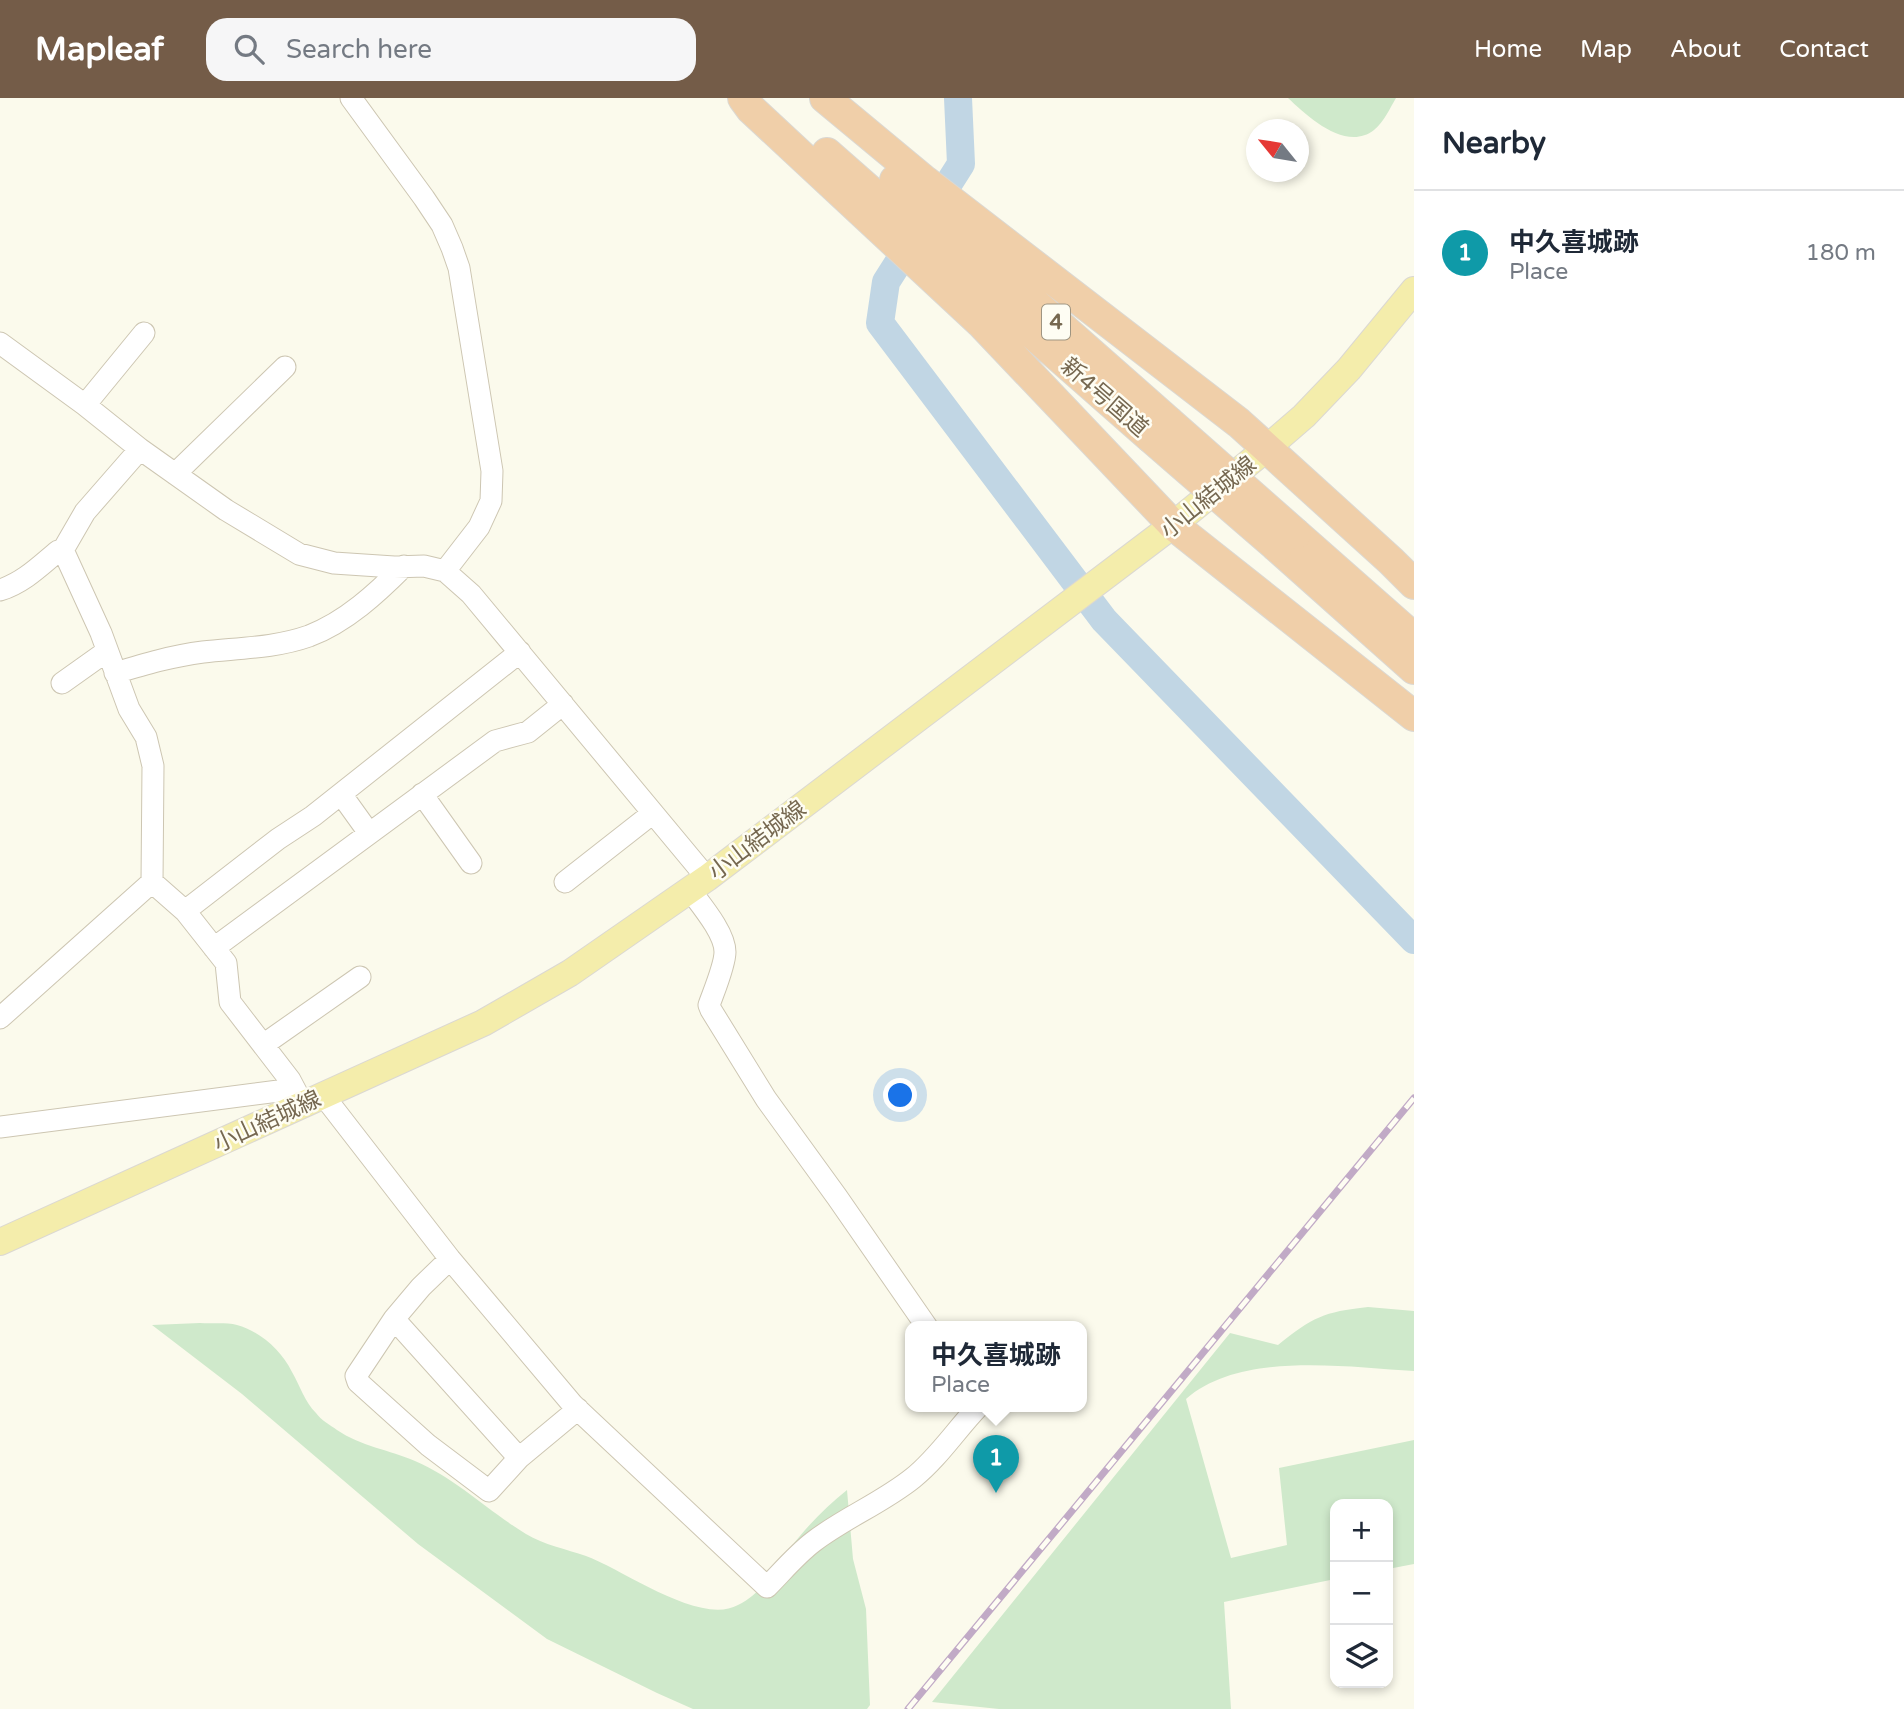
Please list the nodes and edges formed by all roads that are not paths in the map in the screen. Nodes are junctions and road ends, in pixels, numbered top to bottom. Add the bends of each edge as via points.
1 (351, 98) edge
2 (743, 98) edge
3 (764, 98) edge
4 (804, 98) edge
5 (825, 98) edge
6 (908, 209) junction
7 (937, 234) junction
8 (1414, 290) edge
9 (144, 333) dead end
10 (0, 343) edge
11 (285, 367) dead end
12 (85, 405) junction
13 (1268, 448) junction
14 (140, 449) junction
15 (175, 474) junction
16 (1172, 526) junction
17 (1286, 540) junction
18 (63, 550) junction
19 (404, 566) junction
20 (445, 570) junction
21 (1414, 584) edge
22 (0, 590) edge
23 (1414, 638) edge
24 (107, 650) junction
25 (520, 652) junction
26 (1414, 669) edge
27 (115, 673) junction
28 (62, 682) dead end
29 (563, 705) junction
30 (1414, 716) edge
31 (341, 794) junction
32 (422, 794) junction
33 (653, 813) junction
34 (369, 833) junction
35 (471, 863) dead end
36 (152, 882) junction
37 (565, 882) dead end
38 (699, 884) junction
39 (185, 911) junction
40 (214, 948) junction
41 (360, 977) dead end
42 (0, 1018) edge
43 (263, 1045) junction
44 (306, 1096) junction
45 (0, 1128) edge
46 (0, 1242) edge
47 (450, 1259) junction
48 (394, 1319) junction
49 (923, 1321) edge
50 (578, 1409) junction
51 (974, 1412) edge
52 (519, 1458) junction

1 - 20 street via 436,216 459,268 492,471 491,501 479,527
2 - 6 highway via 751,109
3 - 6 highway, 新4号国道 / 4
4 - 6 highway, 新4号国道 / 4
5 - 6 highway
6 - 7 highway, 新4号国道 / 4
6 - 7 highway
7 - 13 highway via 1239,423
7 - 16 highway via 982,323
7 - 17 highway, 新4号国道 / 4, bridge
8 - 13 main road, 小山結城線 via 1349,369
9 - 12 street
10 - 12 street
11 - 15 street
12 - 14 street
13 - 16 main road, 小山結城線
13 - 21 highway
14 - 15 street
14 - 18 street via 85,512
15 - 19 street via 299,554 334,563
16 - 30 highway
16 - 38 main road, 小山結城線
17 - 23 highway, 新4号国道 / 4
17 - 26 highway, 新4号国道 / 4
18 - 22 street via 29,576
18 - 24 street
19 - 20 street
19 - 27 street via 376,594 310,635 268,646 161,659
20 - 25 street
24 - 27 street
24 - 28 street
25 - 29 street
25 - 31 street
27 - 36 street via 146,737 153,766
29 - 32 street via 528,732 495,741
29 - 33 street
31 - 34 street
31 - 39 street
32 - 34 street
32 - 35 street
33 - 37 street
33 - 38 street
34 - 40 street
36 - 39 street
36 - 42 street
38 - 44 main road, 小山結城線 via 540,992 482,1023
38 - 49 street via 724,943 711,1010 766,1099
39 - 40 street
40 - 43 street via 226,963 230,1002
41 - 43 street
43 - 44 street
44 - 45 street
44 - 46 main road, 小山結城線
44 - 47 street
47 - 48 street
47 - 50 street
48 - 52 street
48 - 52 street via 356,1376 358,1382 428,1445 489,1491
50 - 51 street via 767,1587 814,1541 914,1477
50 - 52 street

